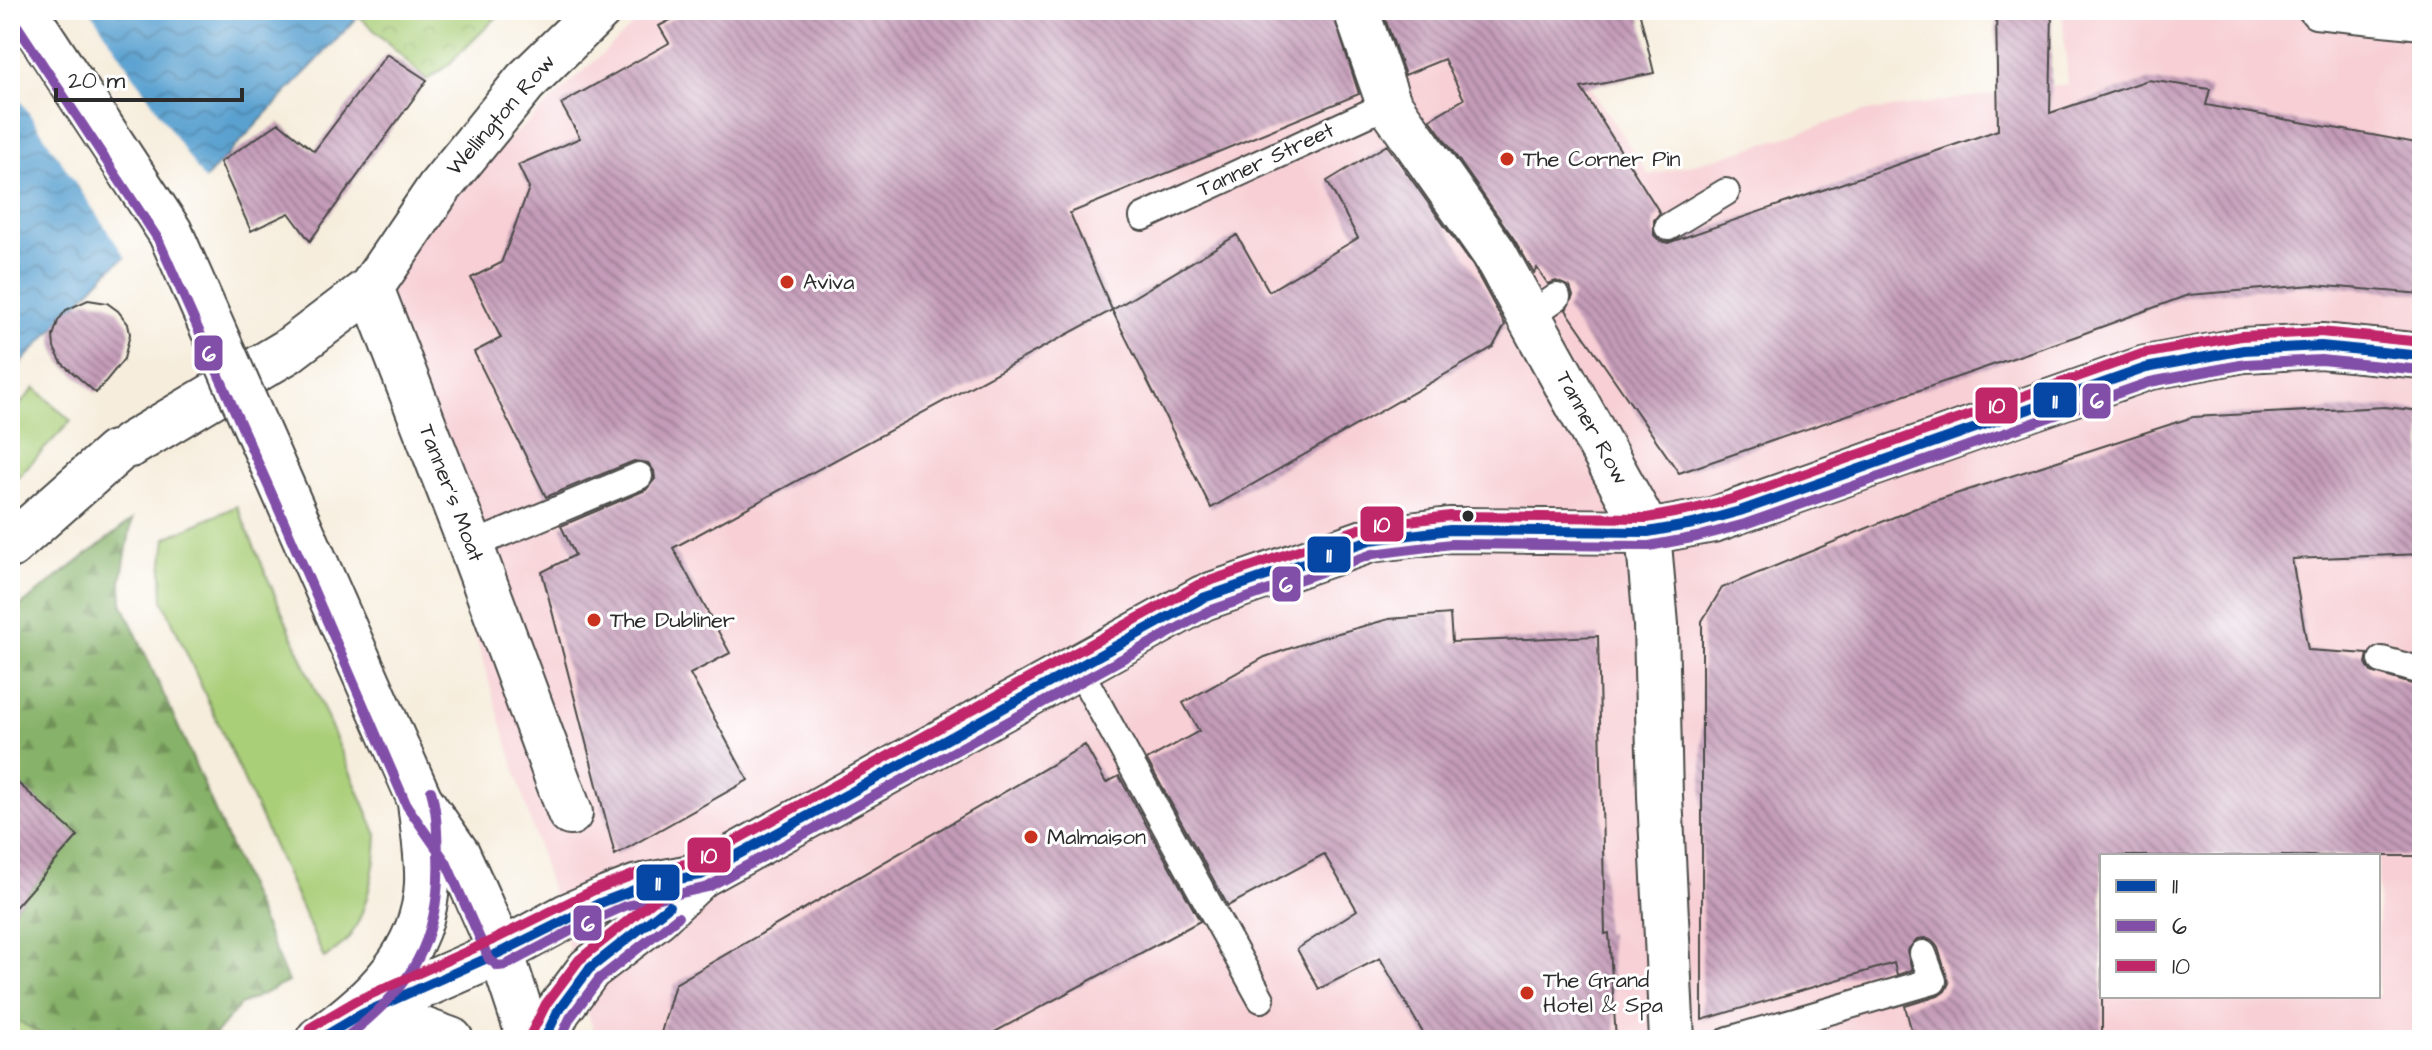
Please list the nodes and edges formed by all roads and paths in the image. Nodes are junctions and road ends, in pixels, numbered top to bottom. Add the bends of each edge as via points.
1 (24, 10) edge
2 (599, 10) edge
3 (1356, 10) edge
4 (2311, 10) edge
5 (2422, 26) edge
6 (1389, 104) junction
7 (1726, 192) dead end
8 (1143, 217) dead end
9 (1668, 227) dead end
10 (371, 288) junction
11 (2422, 356) edge
12 (639, 476) dead end
13 (1648, 532) junction
14 (10, 546) edge
15 (471, 546) junction
16 (2382, 660) dead end
17 (1077, 666) junction
18 (2422, 671) edge
19 (420, 800) junction
20 (570, 813) dead end
21 (701, 875) junction
22 (501, 952) junction
23 (1923, 954) dead end
24 (1261, 999) dead end
25 (333, 1030) edge
26 (451, 1040) edge
27 (530, 1040) edge
28 (544, 1040) edge
29 (1672, 1040) edge
30 (1729, 1040) edge

1 - 19 main road, bridge via 170,232
2 - 10 main road, Wellington Row via 525,82 439,188
3 - 6 main road, Tanner Row
4 - 5 lane via 2315,15
6 - 8 lane, Tanner Street
6 - 13 main road, Tanner Row via 1494,253 1543,306
7 - 9 lane
10 - 14 main road via 288,351 122,449
10 - 15 main road, Tanner's Moat
11 - 13 main road via 2321,346 2244,350 2146,368 1740,511
12 - 15 lane
13 - 17 main road via 1450,530 1370,540 1203,598
13 - 29 main road, Tanner Row
15 - 20 main road, Tanner's Moat
16 - 18 lane
17 - 21 main road
17 - 24 lane
19 - 22 main road via 458,855
19 - 25 main road via 427,884 421,923 405,958 380,989
21 - 22 main road via 638,887 567,916
21 - 28 main road via 589,969
22 - 25 main road
22 - 27 main road
23 - 30 lane via 1933,981
25 - 26 main road via 415,1027

